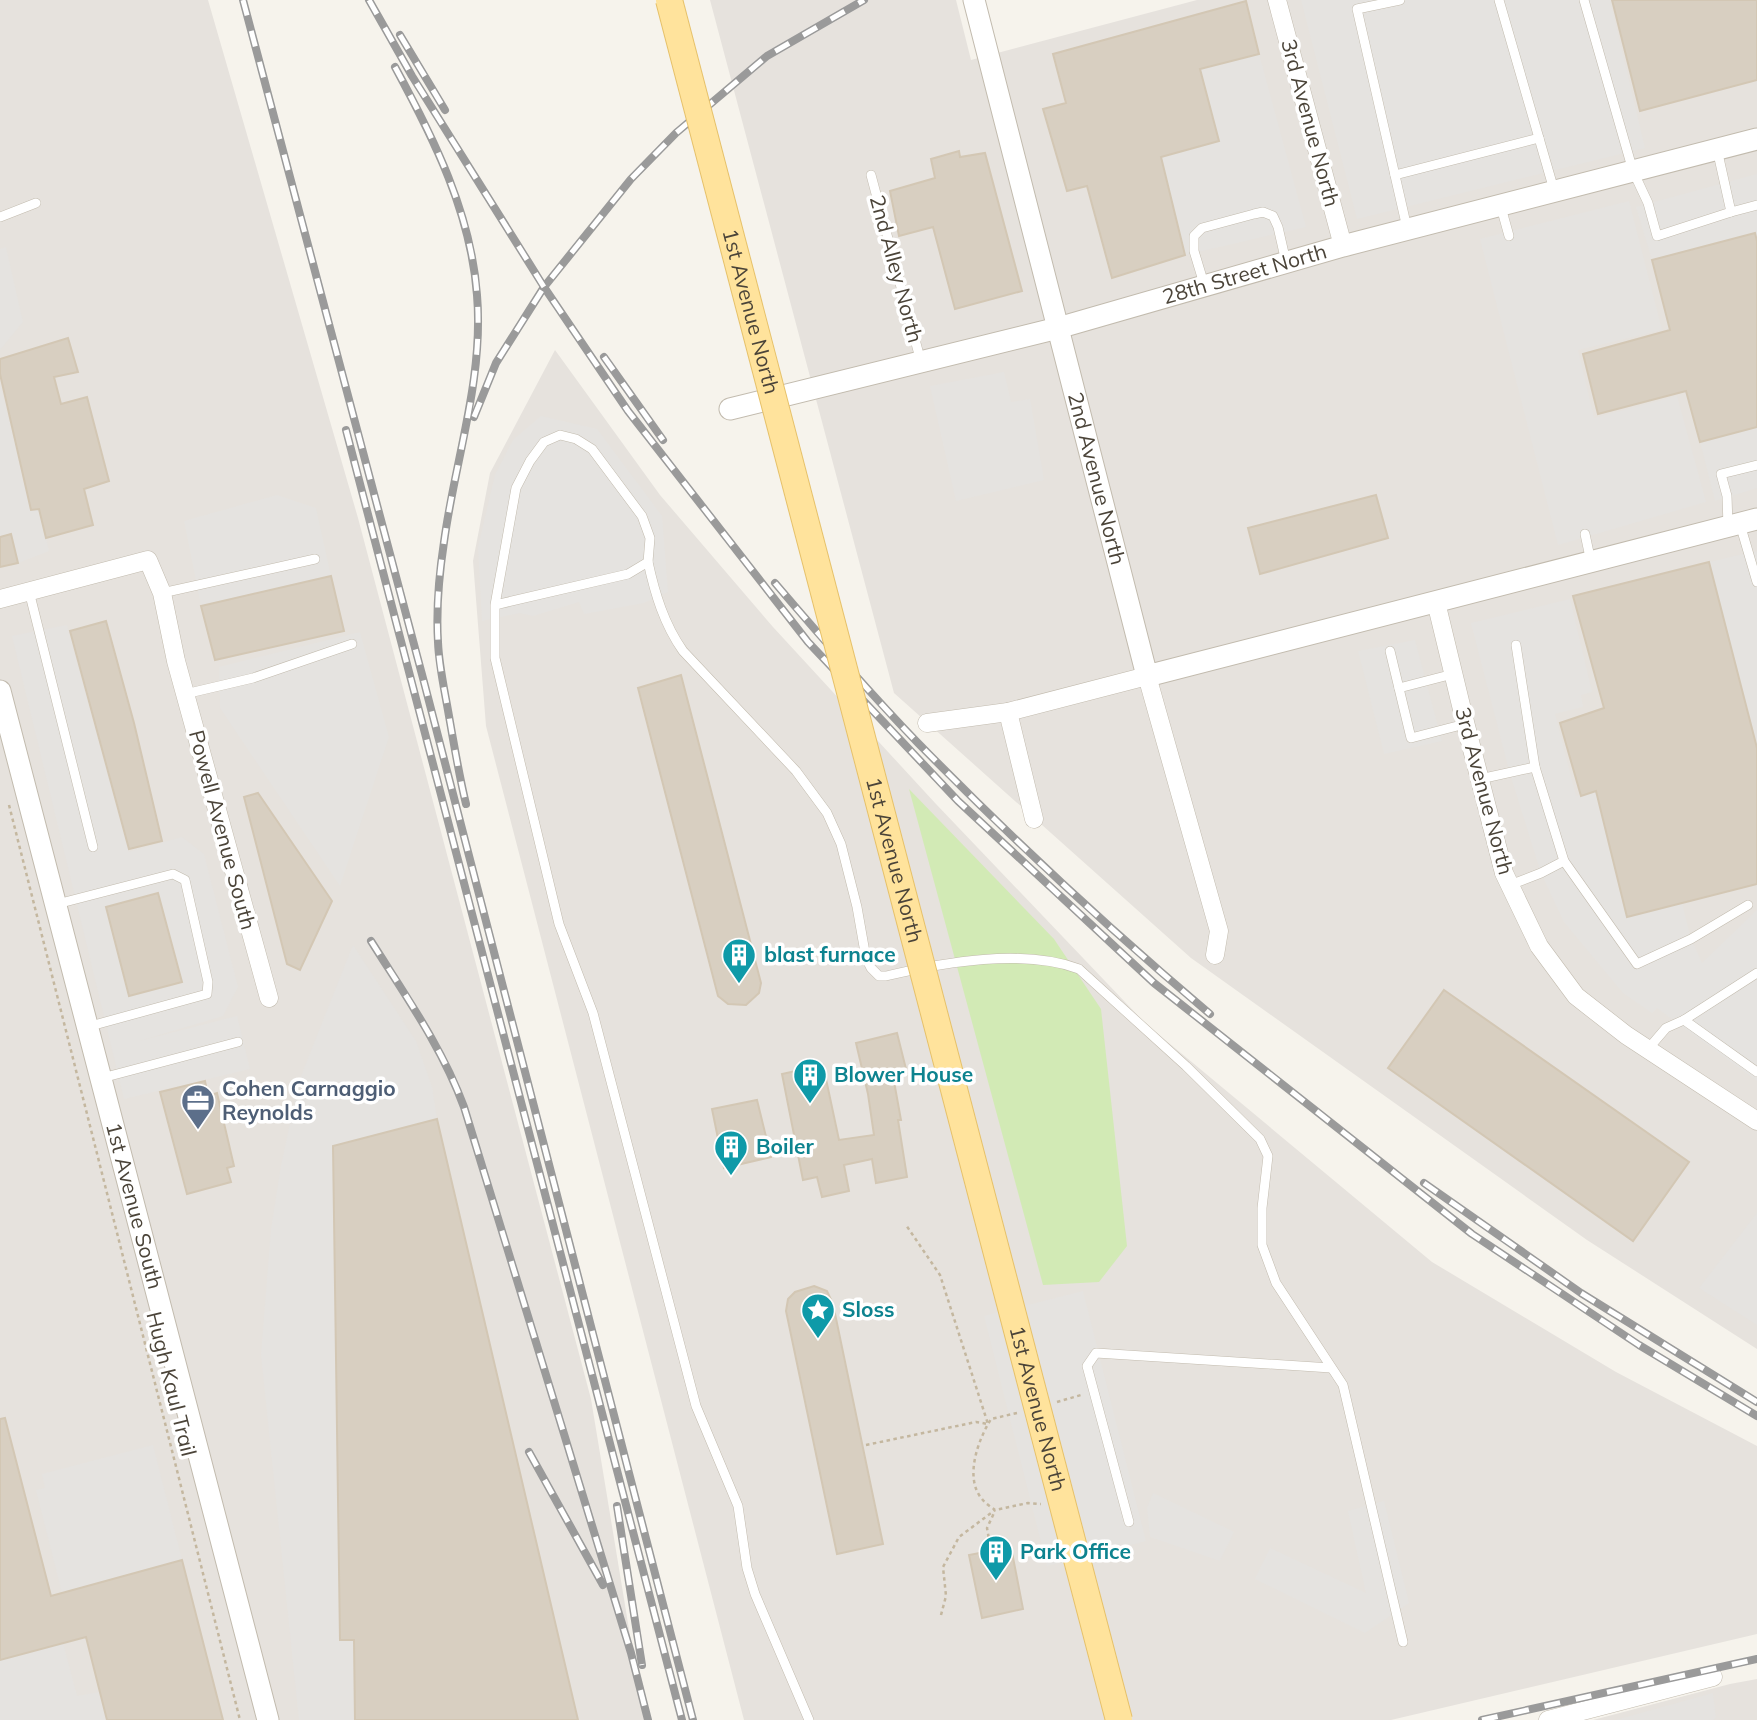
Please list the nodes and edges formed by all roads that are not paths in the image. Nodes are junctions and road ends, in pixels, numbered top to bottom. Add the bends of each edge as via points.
1 (668, 0) edge
2 (974, 0) edge
3 (1277, 0) edge
4 (1400, 0) edge
5 (1499, 0) edge
6 (1584, 0) edge
7 (1539, 138) junction
8 (1757, 139) edge
9 (1717, 149) junction
10 (1633, 171) junction
11 (871, 174) dead end
12 (1395, 175) junction
13 (1554, 190) junction
14 (36, 203) dead end
15 (1501, 205) junction
16 (1757, 205) edge
17 (1731, 212) junction
18 (0, 217) edge
19 (1408, 229) junction
20 (1509, 236) dead end
21 (1343, 246) junction
22 (1286, 262) junction
23 (1204, 286) junction
24 (1058, 328) junction
25 (921, 363) junction
26 (730, 408) dead end
27 (1757, 465) edge
28 (1742, 523) edge
29 (1586, 534) dead end
30 (315, 559) dead end
31 (648, 562) junction
32 (1591, 562) junction
33 (1757, 582) edge
34 (29, 591) junction
35 (162, 593) junction
36 (0, 599) edge
37 (1436, 602) junction
38 (495, 605) junction
39 (352, 644) dead end
40 (1516, 645) dead end
41 (1390, 651) dead end
42 (1453, 674) junction
43 (1147, 676) junction
44 (1399, 688) junction
45 (0, 691) edge
46 (185, 694) junction
47 (1007, 712) junction
48 (927, 723) dead end
49 (1465, 724) junction
50 (1535, 767) junction
51 (1480, 779) junction
52 (1034, 819) dead end
53 (93, 847) dead end
54 (1564, 861) junction
55 (1510, 885) junction
56 (55, 904) junction
57 (1748, 905) dead end
58 (1215, 955) dead end
59 (1757, 973) edge
60 (269, 998) dead end
61 (1684, 1020) junction
62 (87, 1027) junction
63 (238, 1042) dead end
64 (1648, 1049) junction
65 (1757, 1072) edge
66 (101, 1079) junction
67 (1757, 1121) edge
68 (1331, 1368) junction
69 (1129, 1522) dead end
70 (1403, 1642) dead end
71 (1713, 1677) dead end
72 (268, 1720) edge
73 (809, 1720) edge
74 (1119, 1720) edge
75 (1548, 1720) edge

1 - 74 main road, 1st Avenue North, bridge
2 - 24 street, 2nd Avenue North
3 - 21 street, 3rd Avenue North
4 - 12 lane via 1357,9
5 - 7 lane
6 - 10 lane
7 - 12 lane
7 - 13 lane
8 - 9 street, 28th Street North
9 - 10 street, 28th Street North
9 - 17 lane
10 - 13 street, 28th Street North
10 - 17 lane via 1657,236
11 - 25 lane, 2nd Alley North
12 - 19 lane
13 - 15 street, 28th Street North
14 - 18 lane
15 - 19 street, 28th Street North
15 - 20 lane
16 - 17 lane
19 - 21 street, 28th Street North
21 - 22 street, 28th Street North
22 - 23 street, 28th Street North
22 - 23 lane via 1273,216 1263,212 1202,228 1194,236 1194,251
23 - 24 street, 28th Street North
24 - 25 street, 28th Street North
24 - 43 street, 2nd Avenue North
25 - 26 street, 28th Street North
27 - 28 lane via 1721,474
28 - 32 street
28 - 33 lane
29 - 32 lane
30 - 35 lane
31 - 38 lane via 628,574
31 - 38 lane via 650,538 642,516 592,449 560,435 544,442 516,488
31 - 68 lane via 671,635 796,771 827,813 841,845 870,968 886,976 953,963 1040,959 1080,970 1260,1139 1268,1156 1262,1245 1276,1283
32 - 37 street
34 - 35 street, Powell Avenue South via 148,560
34 - 36 street
34 - 53 lane
35 - 46 street, Powell Avenue South
37 - 42 street, 3rd Avenue North
37 - 43 street
38 - 73 lane via 495,658 559,924 593,1013 696,1406 738,1506 755,1594
39 - 46 lane via 253,678
40 - 50 lane
41 - 44 lane
42 - 44 lane
42 - 49 street, 3rd Avenue North
43 - 47 street
43 - 58 street, 2nd Avenue North via 1219,931
44 - 49 lane via 1411,738
45 - 56 street, 1st Avenue South
46 - 60 street, Powell Avenue South
47 - 48 street
47 - 52 street
49 - 51 street, 3rd Avenue North
50 - 51 lane
50 - 54 lane
51 - 55 street, 3rd Avenue North
54 - 55 lane
54 - 57 lane via 1637,964
55 - 64 street, 3rd Avenue North via 1538,946 1576,996
56 - 62 street, 1st Avenue South
56 - 62 lane via 173,874 185,880 207,994
59 - 61 lane
61 - 64 lane via 1666,1028
61 - 65 lane
62 - 66 street, 1st Avenue South
63 - 66 lane
64 - 67 street, 3rd Avenue North
66 - 72 street, 1st Avenue South
68 - 69 lane via 1096,1353 1087,1366
68 - 70 lane via 1342,1385
71 - 75 street

